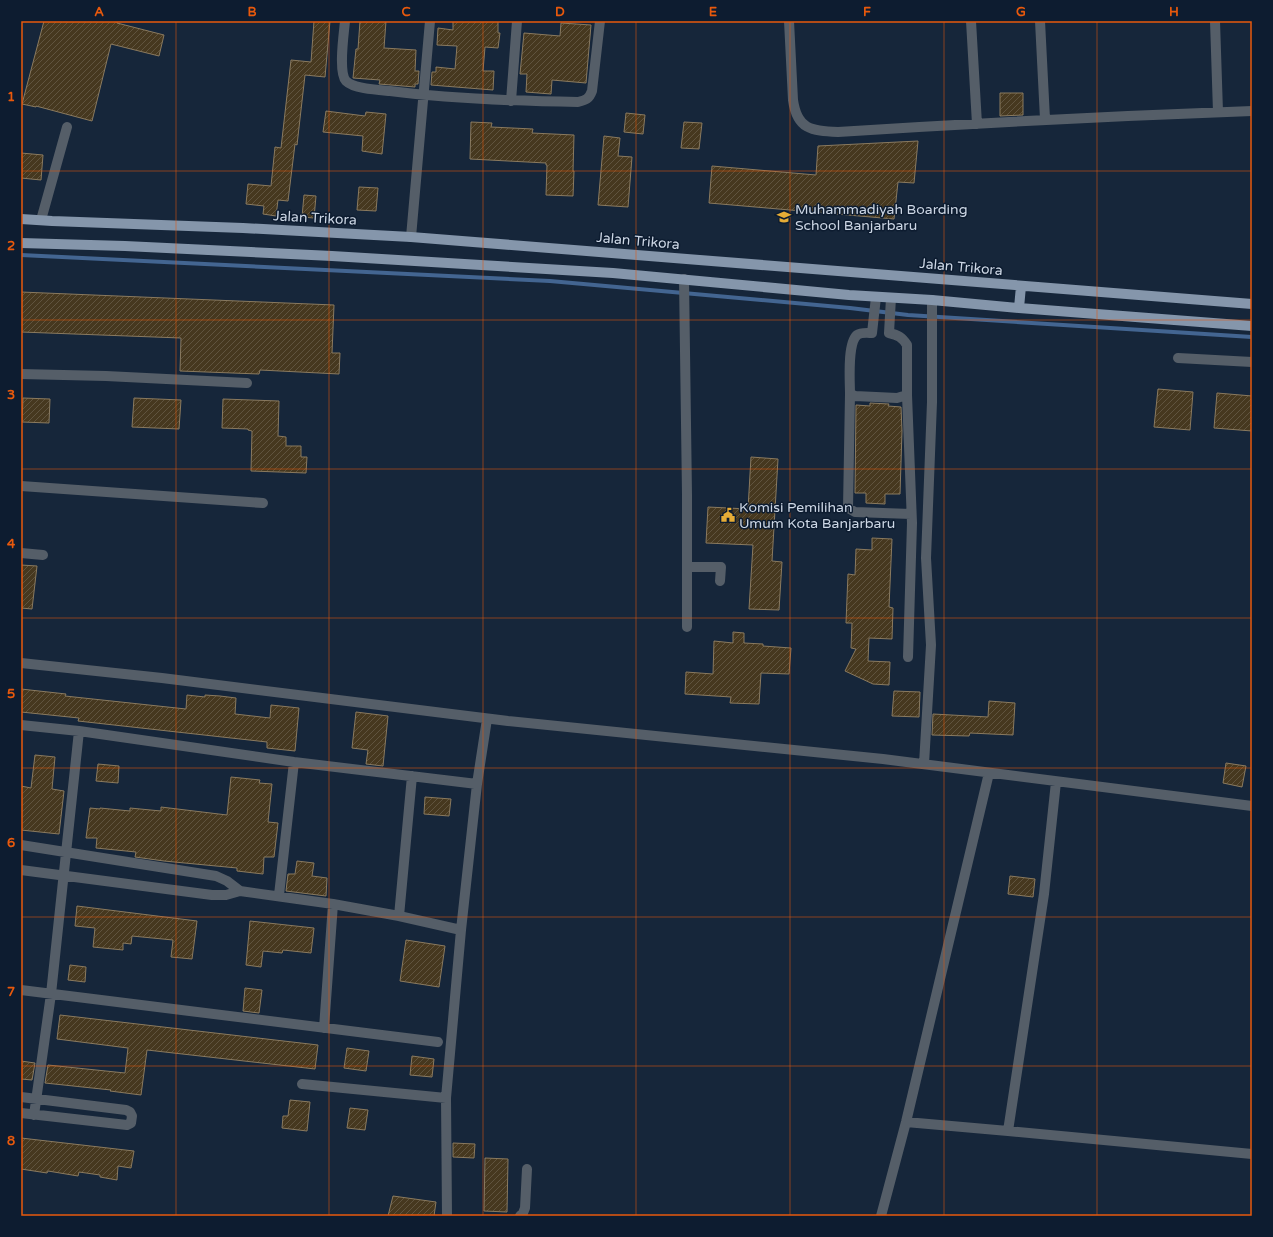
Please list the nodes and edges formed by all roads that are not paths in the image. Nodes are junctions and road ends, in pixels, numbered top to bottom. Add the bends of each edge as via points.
1 (345, 21) edge
2 (430, 21) edge
3 (517, 21) edge
4 (600, 21) edge
5 (789, 21) edge
6 (971, 21) edge
7 (1040, 21) edge
8 (1215, 21) edge
9 (424, 96) junction
10 (511, 101) junction
11 (1252, 111) edge
12 (1218, 112) junction
13 (1045, 119) junction
14 (977, 124) junction
15 (67, 127) dead end
16 (21, 219) edge
17 (42, 220) junction
18 (411, 237) junction
19 (21, 243) edge
20 (684, 281) junction
21 (1021, 286) junction
22 (876, 297) junction
23 (891, 298) junction
24 (932, 300) junction
25 (1252, 304) edge
26 (1019, 308) junction
27 (1252, 326) edge
28 (872, 332) junction
29 (889, 333) junction
30 (1178, 358) dead end
31 (1252, 362) edge
32 (21, 374) edge
33 (247, 383) dead end
34 (850, 394) junction
35 (907, 395) junction
36 (21, 486) edge
37 (263, 503) dead end
38 (911, 514) junction
39 (21, 553) edge
40 (43, 555) dead end
41 (687, 567) junction
42 (720, 581) dead end
43 (687, 627) dead end
44 (908, 657) dead end
45 (21, 663) edge
46 (487, 719) junction
47 (21, 724) edge
48 (79, 731) junction
49 (294, 762) junction
50 (924, 764) junction
51 (989, 773) junction
52 (412, 776) junction
53 (1056, 782) junction
54 (477, 784) junction
55 (1252, 806) edge
56 (21, 845) edge
57 (66, 852) junction
58 (21, 870) edge
59 (64, 876) junction
60 (240, 890) junction
61 (280, 895) junction
62 (333, 904) junction
63 (399, 916) junction
64 (461, 930) junction
65 (21, 990) edge
66 (51, 994) junction
67 (324, 1028) junction
68 (438, 1042) dead end
69 (302, 1084) dead end
70 (21, 1098) edge
71 (446, 1098) junction
72 (36, 1099) junction
73 (21, 1113) edge
74 (34, 1115) junction
75 (906, 1122) junction
76 (1008, 1131) junction
77 (1252, 1154) edge
78 (527, 1169) dead end
79 (447, 1216) edge
80 (520, 1216) edge
81 (881, 1216) edge

1 - 9 street via 342,60 343,76 346,80 367,88
2 - 9 street
3 - 10 street
4 - 10 street via 592,91 586,100
5 - 14 street via 794,111 804,125 818,131 838,132
6 - 14 street
7 - 13 street
8 - 12 street
9 - 10 street
9 - 18 street
11 - 12 street
12 - 13 street
13 - 14 street
15 - 17 street
16 - 17 main road, Jalan Trikora
17 - 18 main road, Jalan Trikora
18 - 21 main road, Jalan Trikora
19 - 20 main road via 332,256 613,273
20 - 22 main road
20 - 41 street
21 - 25 main road, Jalan Trikora
21 - 26 main road
22 - 23 main road
22 - 28 street
23 - 24 main road
23 - 29 street
24 - 26 main road
24 - 50 street via 932,402 926,558 931,645
26 - 27 main road
28 - 29 street
28 - 34 street via 859,334 852,345
29 - 35 street via 898,335 907,345
30 - 31 street
32 - 33 street
34 - 35 street via 897,398
34 - 38 street via 848,508 855,512
35 - 38 street
36 - 37 street
38 - 44 street
39 - 40 street
41 - 42 street via 721,568
41 - 43 street
45 - 46 street
46 - 50 street
46 - 54 street
47 - 48 street
48 - 49 street
48 - 57 street
49 - 52 street
49 - 61 street
50 - 51 street
51 - 53 street
51 - 75 street
52 - 54 street
52 - 63 street
53 - 55 street
53 - 76 street via 1044,894
54 - 64 street
56 - 57 street
57 - 59 street
57 - 60 street via 216,876
58 - 59 street
59 - 60 street via 212,895 226,895
59 - 66 street
60 - 61 street
61 - 62 street
62 - 63 street
62 - 67 street
63 - 64 street
64 - 71 street
65 - 66 street
66 - 67 street
66 - 72 street
67 - 68 street
69 - 71 street
70 - 72 street
71 - 79 street
72 - 74 street
72 - 74 street via 126,1110 131,1114 132,1122 127,1125
73 - 74 street
75 - 76 street
75 - 81 street
76 - 77 street
78 - 80 street via 525,1208

